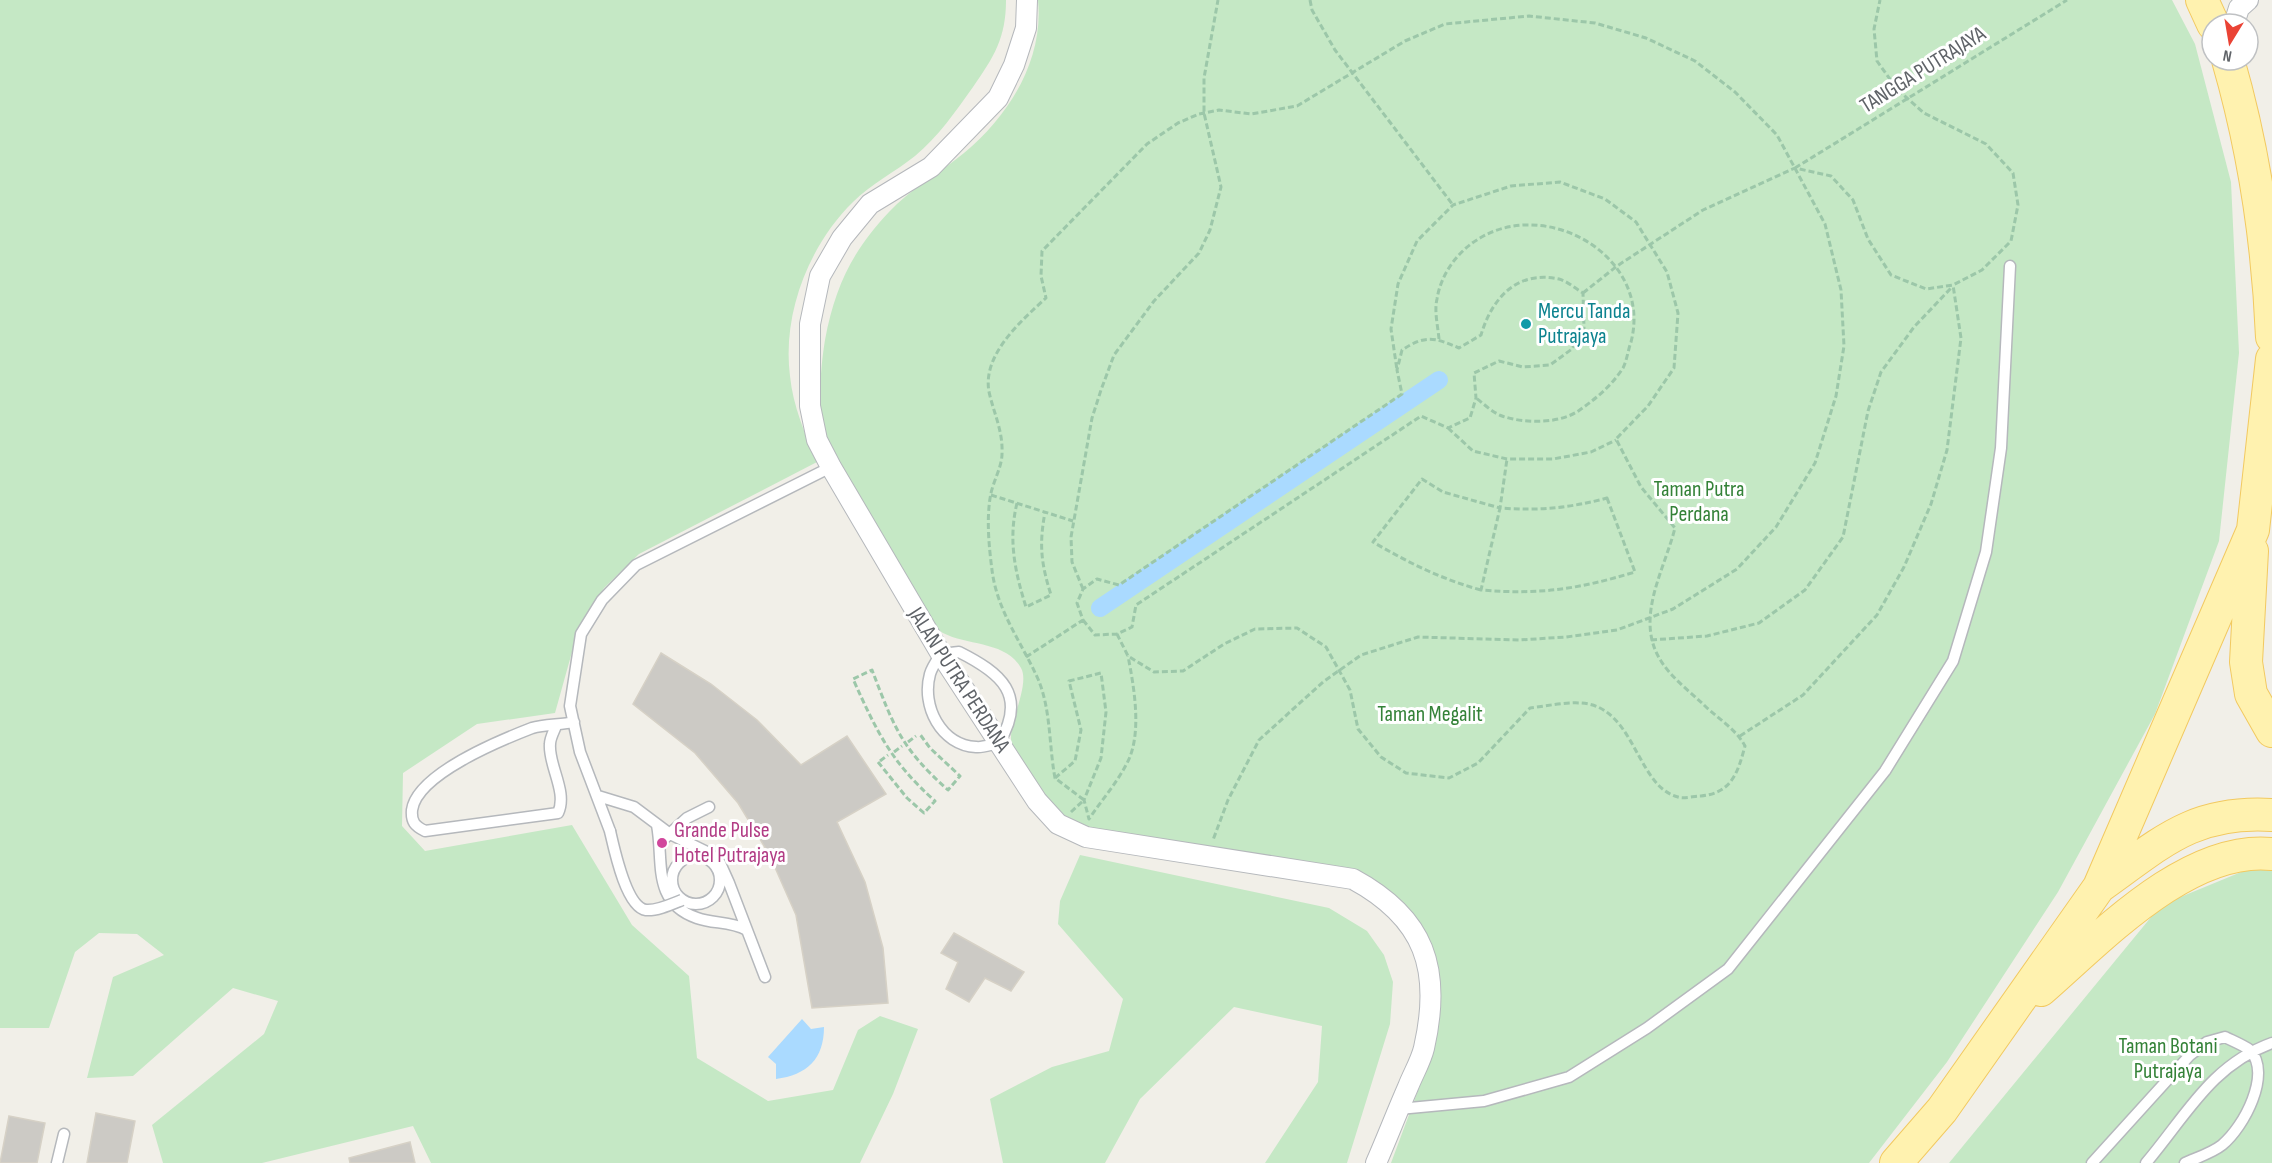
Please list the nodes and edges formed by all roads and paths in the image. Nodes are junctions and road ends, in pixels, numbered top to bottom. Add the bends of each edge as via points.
1 (1027, 0) edge
2 (1218, 0) edge
3 (1310, 0) edge
4 (1880, 0) edge
5 (2067, 0) edge
6 (2248, 0) edge
7 (2223, 12) edge
8 (1352, 71) junction
9 (2232, 72) edge
10 (1908, 98) junction
11 (1204, 113) junction
12 (1795, 168) junction
13 (1453, 205) junction
14 (1650, 245) junction
15 (1617, 266) junction
16 (2010, 266) dead end
17 (1953, 285) junction
18 (2271, 286) edge
19 (1583, 293) junction
20 (2272, 337) edge
21 (1439, 340) junction
22 (2272, 359) edge
23 (1397, 370) junction
24 (1476, 398) junction
25 (1448, 428) junction
26 (1616, 440) junction
27 (1507, 459) junction
28 (831, 467) junction
29 (991, 495) junction
30 (1017, 503) junction
31 (1500, 508) junction
32 (1045, 512) junction
33 (1073, 521) junction
34 (2253, 530) junction
35 (1083, 590) junction
36 (1481, 590) junction
37 (1650, 618) junction
38 (1083, 620) junction
39 (1117, 634) junction
40 (1650, 640) junction
41 (940, 654) junction
42 (1128, 656) junction
43 (1026, 657) junction
44 (1338, 671) junction
45 (573, 722) junction
46 (556, 726) junction
47 (2272, 731) edge
48 (1740, 736) junction
49 (908, 742) dead end
50 (999, 743) junction
51 (902, 746) dead end
52 (894, 752) dead end
53 (888, 755) dead end
54 (1055, 778) junction
55 (598, 796) junction
56 (1084, 800) junction
57 (709, 807) dead end
58 (2272, 815) edge
59 (1058, 824) junction
60 (657, 825) junction
61 (670, 834) junction
62 (660, 842) junction
63 (2272, 854) edge
64 (1207, 856) junction
65 (2099, 886) junction
66 (682, 900) junction
67 (747, 930) junction
68 (765, 977) dead end
69 (2007, 1020) junction
70 (2272, 1043) edge
71 (2252, 1051) junction
72 (1399, 1109) junction
73 (64, 1134) dead end
74 (57, 1163) edge
75 (1376, 1163) edge
76 (1896, 1163) edge
77 (2092, 1163) edge
78 (2146, 1163) edge
79 (2185, 1163) edge

1 - 28 street, JALAN PUTRA PERDANA via 1026,28 998,98 931,167 870,204 842,238 820,276 810,324 810,406 817,440
2 - 11 path via 1204,78
3 - 8 path via 1335,50
4 - 10 path via 1874,29 1877,61
5 - 10 path, TANGGA PUTRAJAYA
6 - 7 street via 2239,8
8 - 11 path via 1297,106 1251,114 1219,110
8 - 12 path via 1445,24 1529,16 1595,23 1646,38 1695,62 1736,92 1777,135
8 - 13 path
9 - 18 main road via 2258,167
10 - 12 path, TANGGA PUTRAJAYA
10 - 17 path via 1924,113 1986,144 2013,173 2018,205 2011,241 1982,270
11 - 29 path via 1178,123 1147,144 1042,251 1041,276 1046,298 1018,325 991,363 989,394 999,420 1002,455
11 - 33 path via 1221,187 1210,230 1199,253 1154,301 1114,355 1092,418
12 - 14 path, TANGGA PUTRAJAYA via 1703,210
12 - 17 path via 1831,176 1853,200 1868,239 1891,275 1926,289
12 - 37 path via 1825,224 1841,290 1844,346 1836,396 1815,463 1776,527 1737,569 1673,609
13 - 14 path via 1511,186 1560,182 1605,199 1636,222
13 - 23 path via 1417,241 1398,284 1391,329
14 - 15 path, TANGGA PUTRAJAYA
14 - 26 path via 1667,272 1678,313 1674,368 1648,406
15 - 19 path, TANGGA PUTRAJAYA
15 - 21 path via 1590,241 1565,229 1525,223 1491,231 1462,248 1447,273 1437,299
15 - 24 path via 1632,303 1634,330 1624,366 1604,393 1574,415 1536,421 1502,416
16 - 72 lane via 2001,448 1986,552 1953,661 1885,771 1728,969 1647,1028 1569,1077 1484,1101
17 - 40 path via 1914,327 1881,372 1868,411 1843,537 1804,590 1759,623 1707,636
17 - 48 path via 1961,339 1947,450 1931,504 1904,567 1877,615 1803,696
18 - 20 main road
19 - 21 path via 1561,279 1534,278 1509,287 1487,312 1481,334 1459,348
19 - 24 path via 1584,328 1572,349 1550,365 1523,367 1499,361 1474,373
21 - 23 path via 1419,339 1402,350
22 - 34 main road
23 - 35 path via 1402,394 1119,585 1097,579
24 - 25 path via 1470,418
25 - 27 path via 1473,451
25 - 39 path via 1420,416 1136,605 1132,627
26 - 27 path via 1591,452 1553,459
26 - 37 path via 1641,488 1675,528 1654,591
27 - 31 path
28 - 41 street, JALAN PUTRA PERDANA
28 - 45 lane via 636,565 602,600 581,634 570,706
29 - 30 path
29 - 43 path via 992,573 1011,629
30 - 32 path
30 - 32 path via 1013,520 1014,569 1026,607 1051,595 1040,540
31 - 36 path
31 - 36 path via 1443,492 1422,479 1374,542 1415,567
31 - 36 path via 1537,511 1607,498 1635,572 1575,589
32 - 33 path
33 - 35 path via 1072,562
34 - 47 main road via 2246,662 2251,694
34 - 65 main road
35 - 38 path via 1077,603
37 - 40 path
37 - 44 path via 1617,630 1566,638 1418,637 1361,655
38 - 39 path via 1095,635
38 - 43 path
39 - 42 path
40 - 48 path via 1662,662 1713,715
41 - 50 street, JALAN PUTRA PERDANA
41 - 50 lane via 959,651 985,665 1004,682 1011,699 1010,725
41 - 50 lane via 930,674 927,697 934,721 952,740 976,747
42 - 44 path via 1154,672 1183,671 1255,629 1297,628 1326,647
42 - 56 path via 1136,701 1132,748 1127,764 1089,819
43 - 54 path via 1039,681
44 - 48 path via 1350,690 1358,729 1381,757 1406,773 1449,778 1478,764 1530,708 1573,704 1598,706 1622,727 1657,786 1678,798 1712,795 1736,777 1745,746
44 - 64 path via 1284,714 1259,740 1228,800
45 - 46 lane
45 - 55 lane
46 - 46 lane via 535,727 438,776 413,806 416,827 425,831 558,813 557,776 550,742
49 - 53 path via 917,735 960,776 948,790 898,735 872,670 853,678 902,770 935,801 924,813 879,762
50 - 59 street, JALAN PUTRA PERDANA via 1037,801
51 - 52 path
54 - 56 path
54 - 56 path via 1075,761 1081,730 1069,681 1101,673 1106,712 1101,758
55 - 60 lane via 634,807
55 - 66 lane, bridge via 626,889 639,907 658,908
56 - 59 path
57 - 61 lane via 687,818
58 - 65 main road via 2230,815 2188,826
59 - 64 street, JALAN PUTRA PERDANA via 1086,837
60 - 61 lane
60 - 62 lane
61 - 62 lane
61 - 67 lane via 703,849 720,863
62 - 67 lane via 661,883 671,898 698,918
63 - 69 main road via 2209,864 2174,881 2123,919
64 - 72 street, JALAN PUTRA PERDANA via 1353,879 1391,902 1408,921 1422,941 1429,981 1428,1016 1423,1050
65 - 69 main road
66 - 66 lane via 674,891 672,878 676,866 698,856 710,861 718,870 720,883 716,894 700,903
67 - 68 lane
69 - 76 main road via 1942,1110
70 - 71 lane
71 - 77 lane via 2225,1037 2207,1042 2190,1055
71 - 78 lane via 2212,1079
71 - 79 lane via 2262,1069 2259,1094 2247,1118 2221,1146
72 - 75 street, JALAN PUTRA PERDANA
73 - 74 lane

